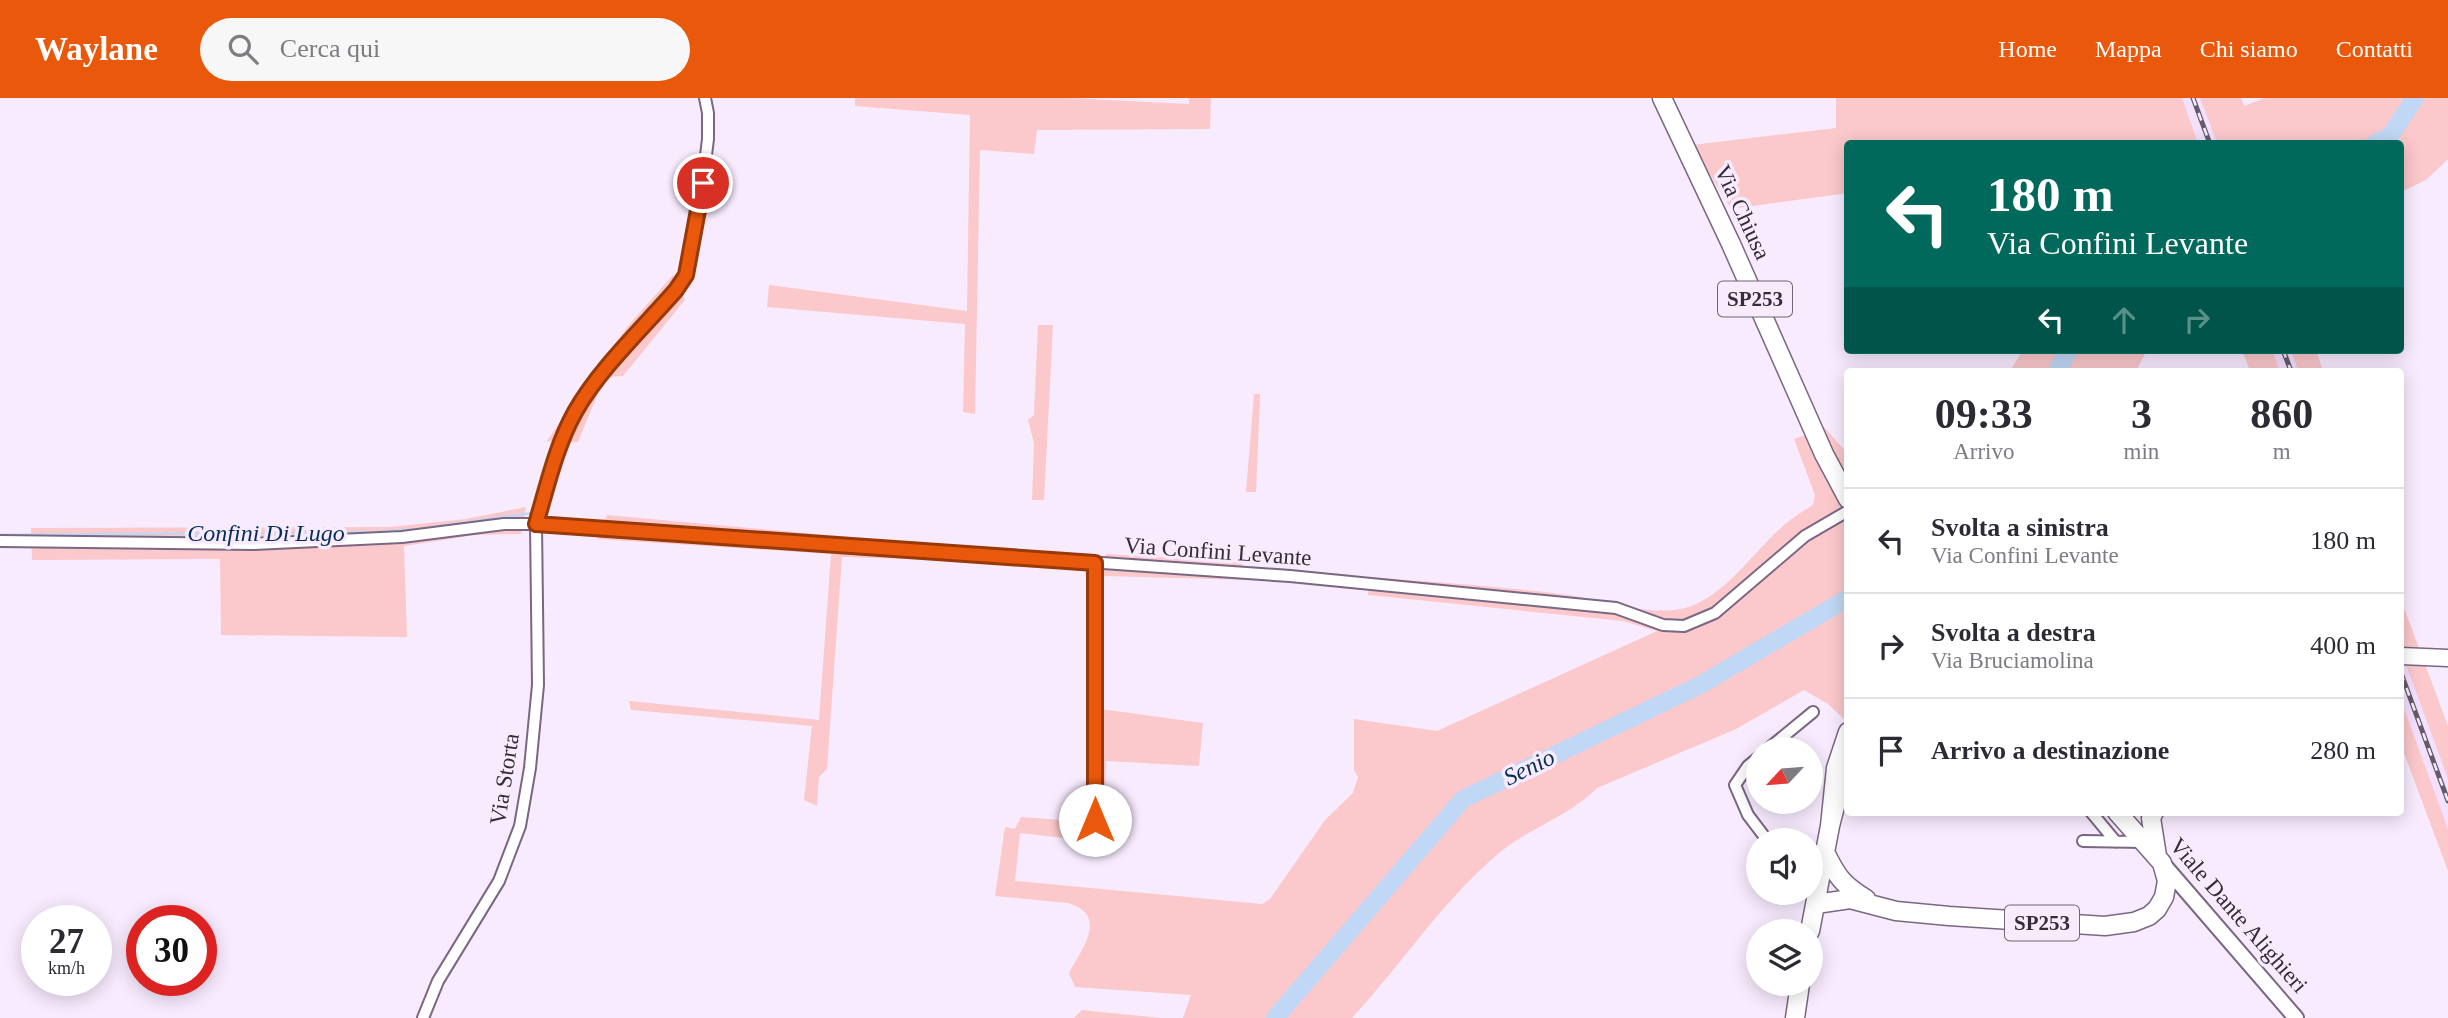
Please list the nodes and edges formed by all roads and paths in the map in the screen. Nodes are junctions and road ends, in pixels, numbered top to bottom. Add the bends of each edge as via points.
1 (705, 98) edge
2 (1662, 98) edge
3 (1844, 492) edge
4 (1844, 513) edge
5 (536, 524) junction
6 (0, 541) edge
7 (1095, 563) junction
8 (2404, 656) edge
9 (2448, 658) edge
10 (1813, 712) dead end
11 (1783, 737) edge
12 (1844, 744) edge
13 (1746, 769) edge
14 (1844, 772) edge
15 (1746, 810) edge
16 (2094, 816) edge
17 (2120, 816) edge
18 (2152, 816) edge
19 (1095, 820) dead end
20 (1830, 826) junction
21 (2083, 842) dead end
22 (2116, 842) junction
23 (2144, 842) junction
24 (1825, 852) junction
25 (1823, 860) edge
26 (2160, 861) junction
27 (1823, 898) edge
28 (1875, 905) junction
29 (1798, 996) edge
30 (423, 1018) edge
31 (1795, 1018) edge
32 (2296, 1018) edge

1 - 5 street, Via Storta via 708,139 686,275 575,412 559,447
2 - 3 main road, Via Chiusa / SP253
4 - 7 street, Via Confini Levante via 1805,536 1716,613 1684,626 1663,625 1616,608 1290,576
5 - 6 street, Via Confini Levante via 254,544
5 - 7 street, Via Confini Levante
5 - 30 street, Via Storta via 538,685 520,826 499,881 438,981
7 - 19 street
8 - 9 main road
10 - 11 street
12 - 20 main road via 1836,768
13 - 15 street via 1735,785
14 - 20 main road
16 - 22 street
17 - 23 main road, Viale Dante Alighieri
18 - 26 main road, SP253
20 - 24 main road
21 - 22 street
22 - 23 street
23 - 26 main road, Viale Dante Alighieri
24 - 25 main road
24 - 28 main road, SP253 via 1848,888
26 - 28 main road, SP253 via 2167,881 2164,897 2150,916 2134,922 2047,924
26 - 32 street, Viale Dante Alighieri
27 - 28 main road, SP253
29 - 31 main road

